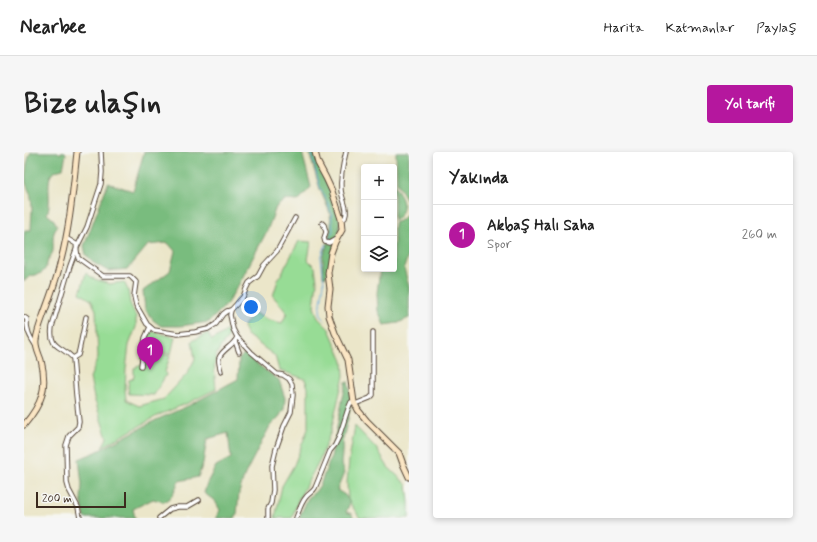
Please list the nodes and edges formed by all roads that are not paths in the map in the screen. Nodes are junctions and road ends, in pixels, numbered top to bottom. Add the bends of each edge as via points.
1 (77, 152) edge
2 (101, 152) edge
3 (315, 152) edge
4 (346, 152) edge
5 (295, 218) dead end
6 (341, 219) junction
7 (322, 223) dead end
8 (66, 238) junction
9 (337, 238) junction
10 (77, 247) junction
11 (231, 310) junction
12 (24, 317) edge
13 (86, 317) dead end
14 (150, 327) junction
15 (373, 332) dead end
16 (236, 339) junction
17 (36, 347) junction
18 (239, 352) dead end
19 (73, 358) junction
20 (141, 366) dead end
21 (221, 372) dead end
22 (354, 403) junction
23 (24, 425) edge
24 (409, 477) edge
25 (199, 500) dead end
26 (80, 518) edge
27 (159, 518) edge
28 (268, 518) edge
29 (296, 518) edge

1 - 8 street
2 - 10 street via 101,184 87,227
3 - 6 street
4 - 6 street via 341,191 347,214
5 - 11 street via 277,251 258,276 249,283 243,297
6 - 9 street via 342,230
7 - 9 street via 327,243
8 - 10 street
8 - 17 street via 60,266 39,326
9 - 22 street via 331,253 328,273 329,316 348,360
10 - 14 street via 78,258 103,276 130,276 136,282 136,305
10 - 19 street via 51,335 52,341
11 - 14 street via 223,314 216,324 208,329 195,332 178,334
11 - 16 street
12 - 17 street via 27,319 26,327
13 - 19 street via 79,352
14 - 20 street via 145,338
15 - 22 street via 373,395
16 - 18 street
16 - 21 street via 220,357
16 - 28 street via 277,374 289,379 292,384 291,412 272,466 273,490
17 - 23 street via 43,369 44,388 36,410
19 - 26 street via 79,422 78,427 69,436 66,446 67,483
22 - 24 street via 367,421 399,454
22 - 29 street via 351,402 339,437 330,451 313,492 303,501
25 - 27 street via 187,506 170,509

